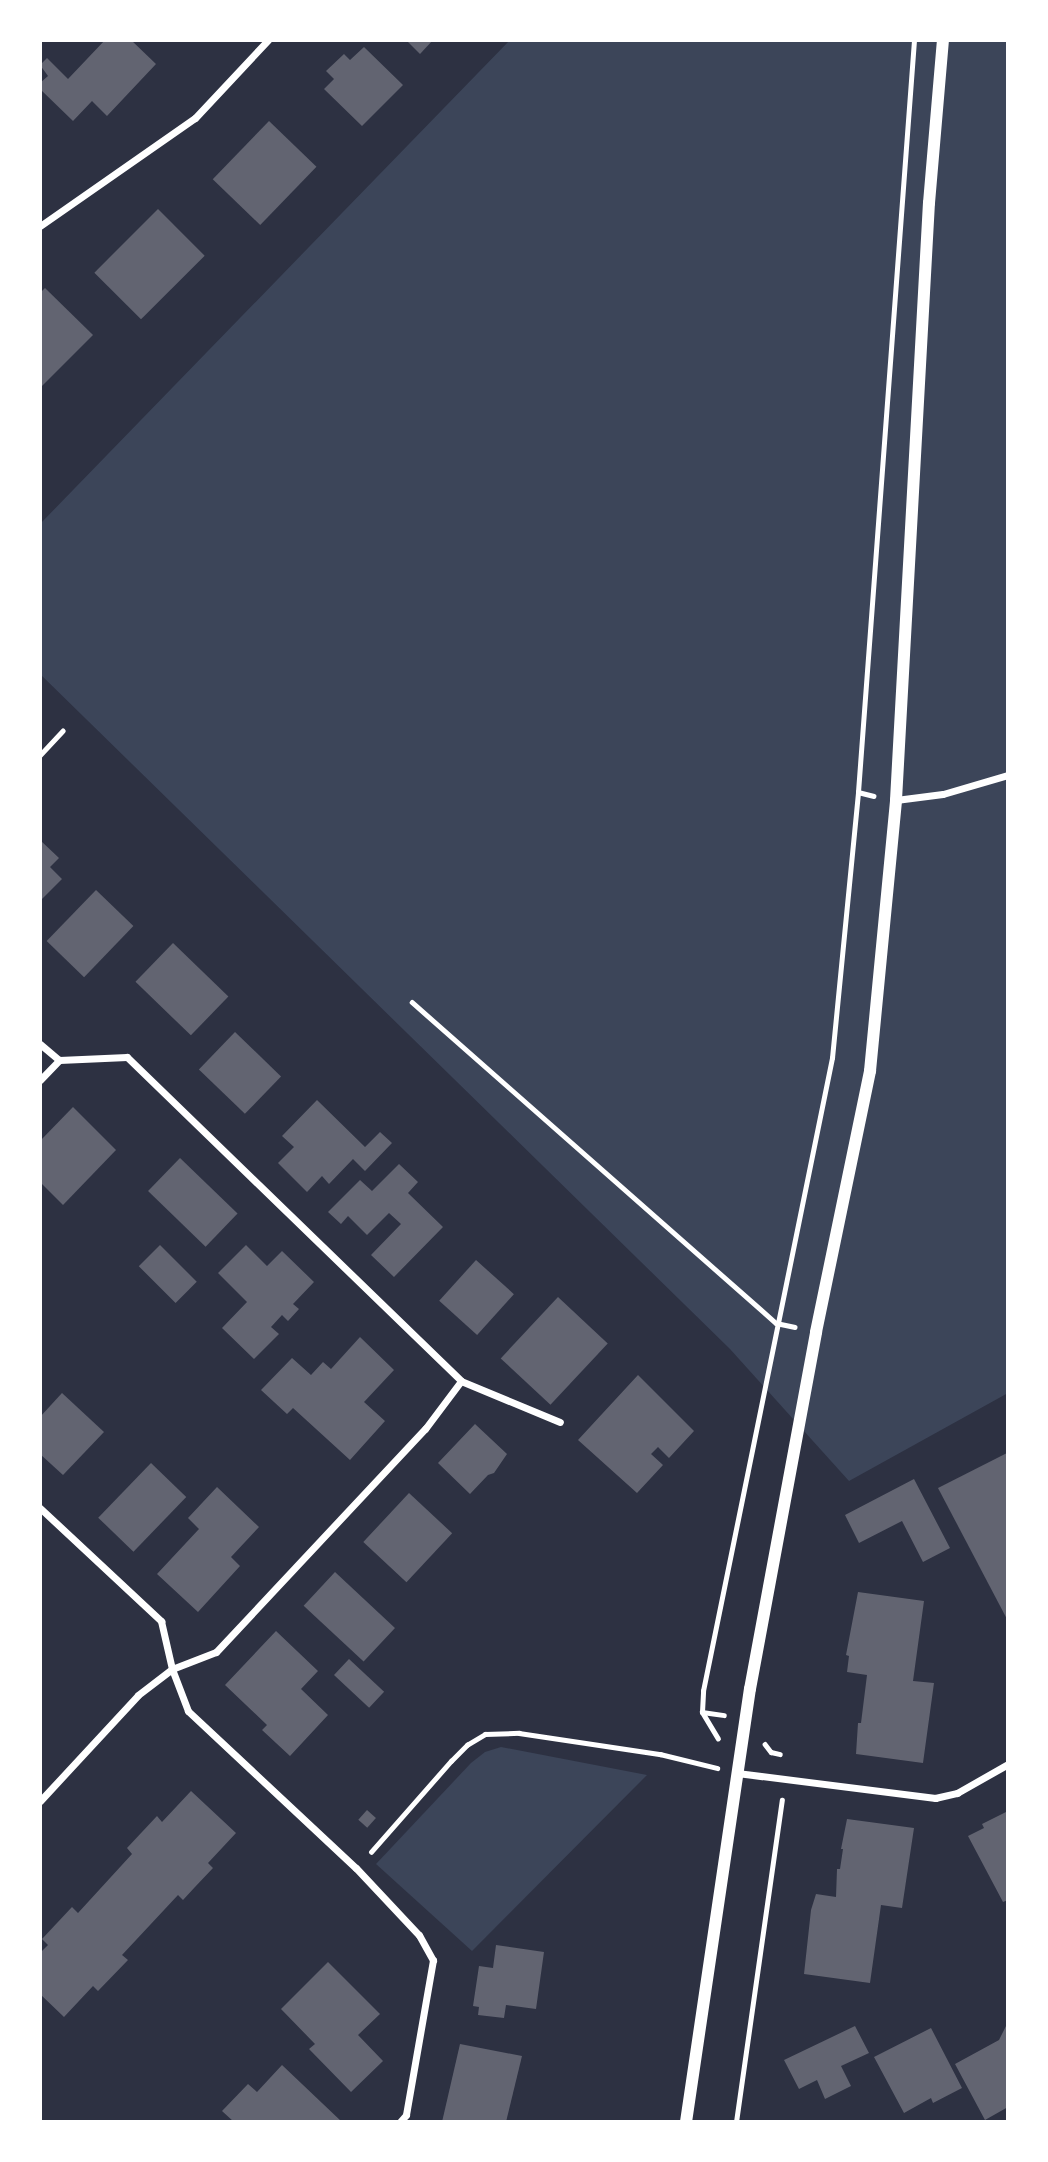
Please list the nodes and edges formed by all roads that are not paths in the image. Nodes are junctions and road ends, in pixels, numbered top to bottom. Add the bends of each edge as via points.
1 (268, 40) edge
2 (943, 40) edge
3 (40, 226) edge
4 (1008, 775) edge
5 (896, 800) junction
6 (40, 1044) edge
7 (59, 1060) junction
8 (40, 1080) edge
9 (461, 1381) junction
10 (560, 1422) dead end
11 (40, 1508) edge
12 (172, 1669) junction
13 (1008, 1764) edge
14 (737, 1773) junction
15 (40, 1801) edge
16 (400, 2122) edge
17 (686, 2122) edge

1 - 3 street via 195,118
2 - 5 street via 929,203
4 - 5 street via 943,794
5 - 14 street via 870,1071 816,1332
6 - 7 street
7 - 8 street
7 - 9 street via 127,1057
9 - 10 street
9 - 12 street via 425,1429 216,1652
11 - 12 street via 162,1621
12 - 15 street via 138,1695
12 - 16 street via 188,1711 356,1868 419,1936 433,1960 406,2115
13 - 14 street via 957,1793 935,1798
14 - 17 street

